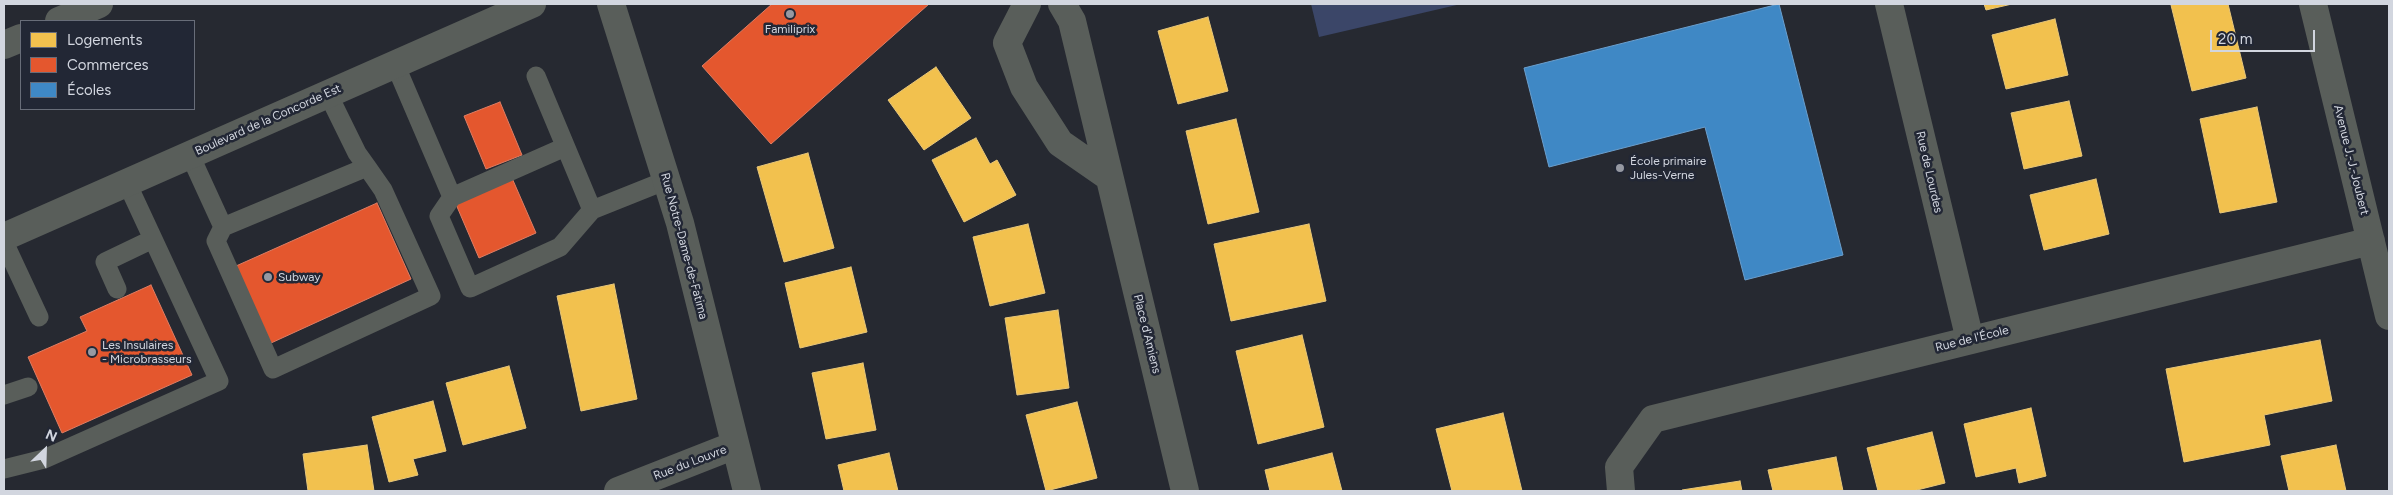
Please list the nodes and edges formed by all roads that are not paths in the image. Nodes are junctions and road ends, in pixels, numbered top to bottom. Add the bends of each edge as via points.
1 (99, 4) edge
2 (532, 4) edge
3 (611, 4) edge
4 (1027, 4) edge
5 (1062, 4) edge
6 (1889, 4) edge
7 (2313, 4) edge
8 (61, 20) edge
9 (20, 38) edge
10 (4, 45) edge
11 (395, 64) junction
12 (536, 76) dead end
13 (328, 94) junction
14 (565, 147) junction
15 (190, 155) junction
16 (367, 167) junction
17 (1108, 178) junction
18 (667, 180) junction
19 (127, 183) junction
20 (452, 197) junction
21 (592, 210) junction
22 (223, 227) junction
23 (4, 237) edge
24 (153, 239) junction
25 (2371, 241) junction
26 (4, 242) edge
27 (117, 290) dead end
28 (2389, 316) edge
29 (39, 317) dead end
30 (1970, 340) junction
31 (28, 387) dead end
32 (4, 395) edge
33 (735, 445) junction
34 (4, 469) edge
35 (618, 491) edge
36 (747, 491) edge
37 (1185, 491) edge
38 (1621, 491) edge

1 - 8 street
2 - 11 street, Boulevard de la Concorde Est
3 - 18 street, Rue Notre-Dame-de-Fatima
4 - 17 street via 1008,43 1024,87 1060,143
5 - 17 street, Place d'Amiens via 1072,21
6 - 30 street, Rue de Lourdes
7 - 25 street, Avenue J.-J.-Joubert
9 - 10 street
11 - 13 street, Boulevard de la Concorde Est
11 - 20 lane
12 - 14 lane
13 - 15 street, Boulevard de la Concorde Est
13 - 16 lane
14 - 20 lane
14 - 21 lane
15 - 19 street, Boulevard de la Concorde Est
15 - 22 lane
16 - 22 lane
16 - 22 lane via 383,190 430,296 273,369 216,241
17 - 37 street, Place d'Amiens
18 - 21 lane
18 - 33 street, Rue Notre-Dame-de-Fatima
19 - 23 street, Boulevard de la Concorde Est
19 - 24 lane
20 - 21 lane via 439,216 470,288 560,247
24 - 27 lane via 105,262
24 - 34 lane via 219,381 44,459
25 - 28 street, Avenue J.-J.-Joubert
25 - 30 street, Rue de l'École
26 - 29 lane
30 - 38 street, Rue de l'École via 1653,419 1619,467
31 - 32 lane
33 - 35 street, Rue du Louvre
33 - 36 street, Rue Notre-Dame-de-Fatima

